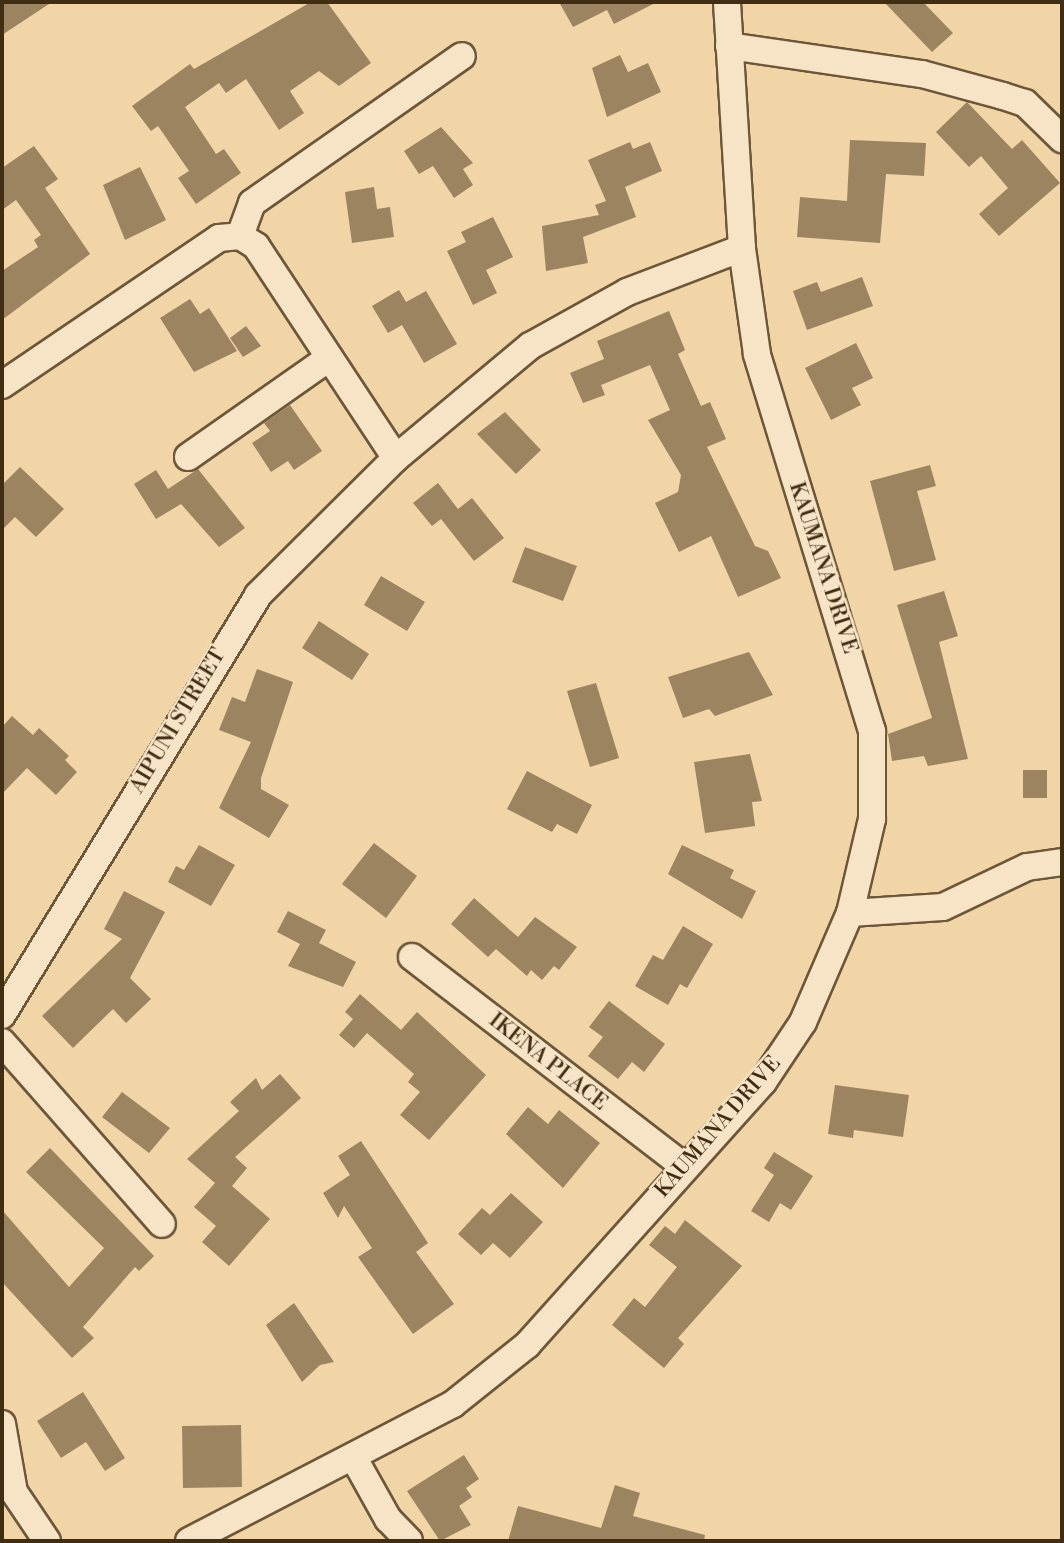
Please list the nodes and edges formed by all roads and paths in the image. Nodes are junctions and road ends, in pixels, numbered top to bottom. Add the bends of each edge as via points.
1 (727, 2) edge
2 (729, 46) junction
3 (463, 56) dead end
4 (1062, 139) edge
5 (240, 236) junction
6 (742, 248) junction
7 (326, 360) junction
8 (2, 385) edge
9 (188, 457) dead end
10 (396, 458) junction
11 (1062, 862) edge
12 (850, 913) junction
13 (412, 957) dead end
14 (2, 1015) edge
15 (2, 1042) edge
16 (685, 1167) junction
17 (162, 1224) dead end
18 (2, 1424) edge
19 (355, 1460) junction
20 (217, 1535) edge
21 (47, 1541) edge
22 (189, 1541) edge
23 (409, 1541) edge

1 - 2 street, KAUMANA DRIVE
2 - 4 street via 922,74 1003,96 1025,103
2 - 6 street, KAUMANA DRIVE
3 - 5 street via 252,203
5 - 7 street via 256,246
5 - 8 street via 219,238
6 - 10 street, AIPUNI STREET via 580,315 508,363
6 - 12 street, KAUMANA DRIVE via 760,365 873,731 872,818
7 - 9 street
7 - 10 street
10 - 14 street, AIPUNI STREET via 258,595
11 - 12 street via 1027,867 943,907
12 - 16 street, KAUMANA DRIVE via 803,1022 763,1082
13 - 16 street, IKENA PLACE
15 - 17 street
16 - 19 street, KAUMANA DRIVE via 527,1345 453,1404
18 - 21 street via 14,1492
19 - 20 street, KAUMANA DRIVE
19 - 23 street via 388,1519
20 - 22 street, KAUMANA DRIVE

